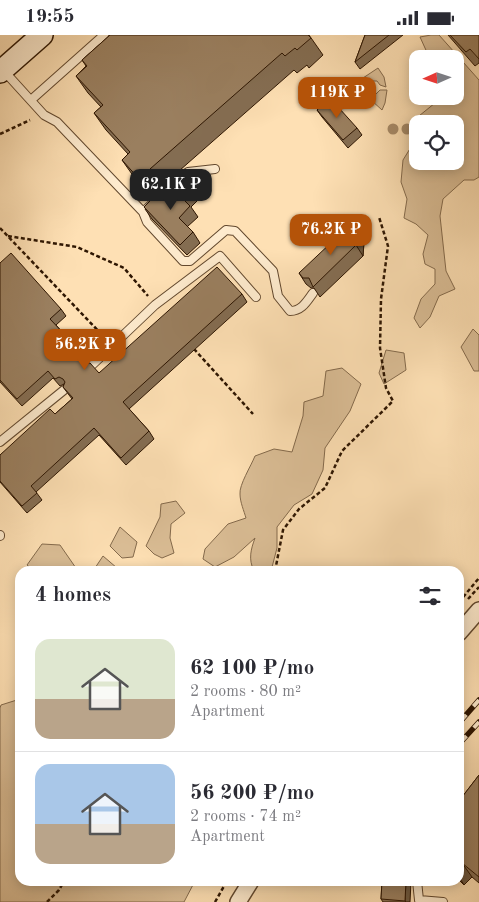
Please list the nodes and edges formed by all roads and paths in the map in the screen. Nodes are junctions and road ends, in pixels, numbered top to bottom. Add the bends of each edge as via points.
1 (42, 35) edge
2 (104, 35) edge
3 (1, 71) edge
4 (31, 100) junction
5 (30, 120) dead end
6 (0, 134) edge
7 (215, 169) dead end
8 (143, 212) junction
9 (379, 217) dead end
10 (0, 228) edge
11 (8, 236) junction
12 (313, 293) edge
13 (256, 297) dead end
14 (155, 305) junction
15 (112, 345) junction
16 (194, 349) dead end
17 (91, 366) edge
18 (64, 390) edge
19 (253, 414) dead end
20 (0, 442) edge
21 (276, 566) edge
22 (479, 578) edge
23 (464, 596) edge
24 (479, 609) edge
25 (464, 627) edge
26 (61, 886) edge
27 (224, 886) edge
28 (248, 886) edge
29 (418, 886) edge
30 (47, 902) edge
31 (214, 902) edge
32 (238, 902) edge
33 (443, 902) edge

1 - 3 main road
2 - 4 lane
3 - 4 lane
4 - 8 lane via 44,115 57,122
5 - 6 path
7 - 8 lane via 188,172
8 - 12 lane via 146,223 183,261 190,261 226,230 235,231 273,271 278,296 290,311 302,308
9 - 21 path via 388,246 381,299 380,348 386,388 392,401 342,451 326,488 299,509 283,530
10 - 11 path
11 - 14 path via 77,247 124,268
11 - 15 path
13 - 14 lane via 220,256
14 - 15 lane
15 - 17 lane
16 - 19 path
18 - 20 lane
22 - 23 path
24 - 25 street
26 - 30 path
27 - 31 path
28 - 32 street
29 - 33 lane via 419,900

